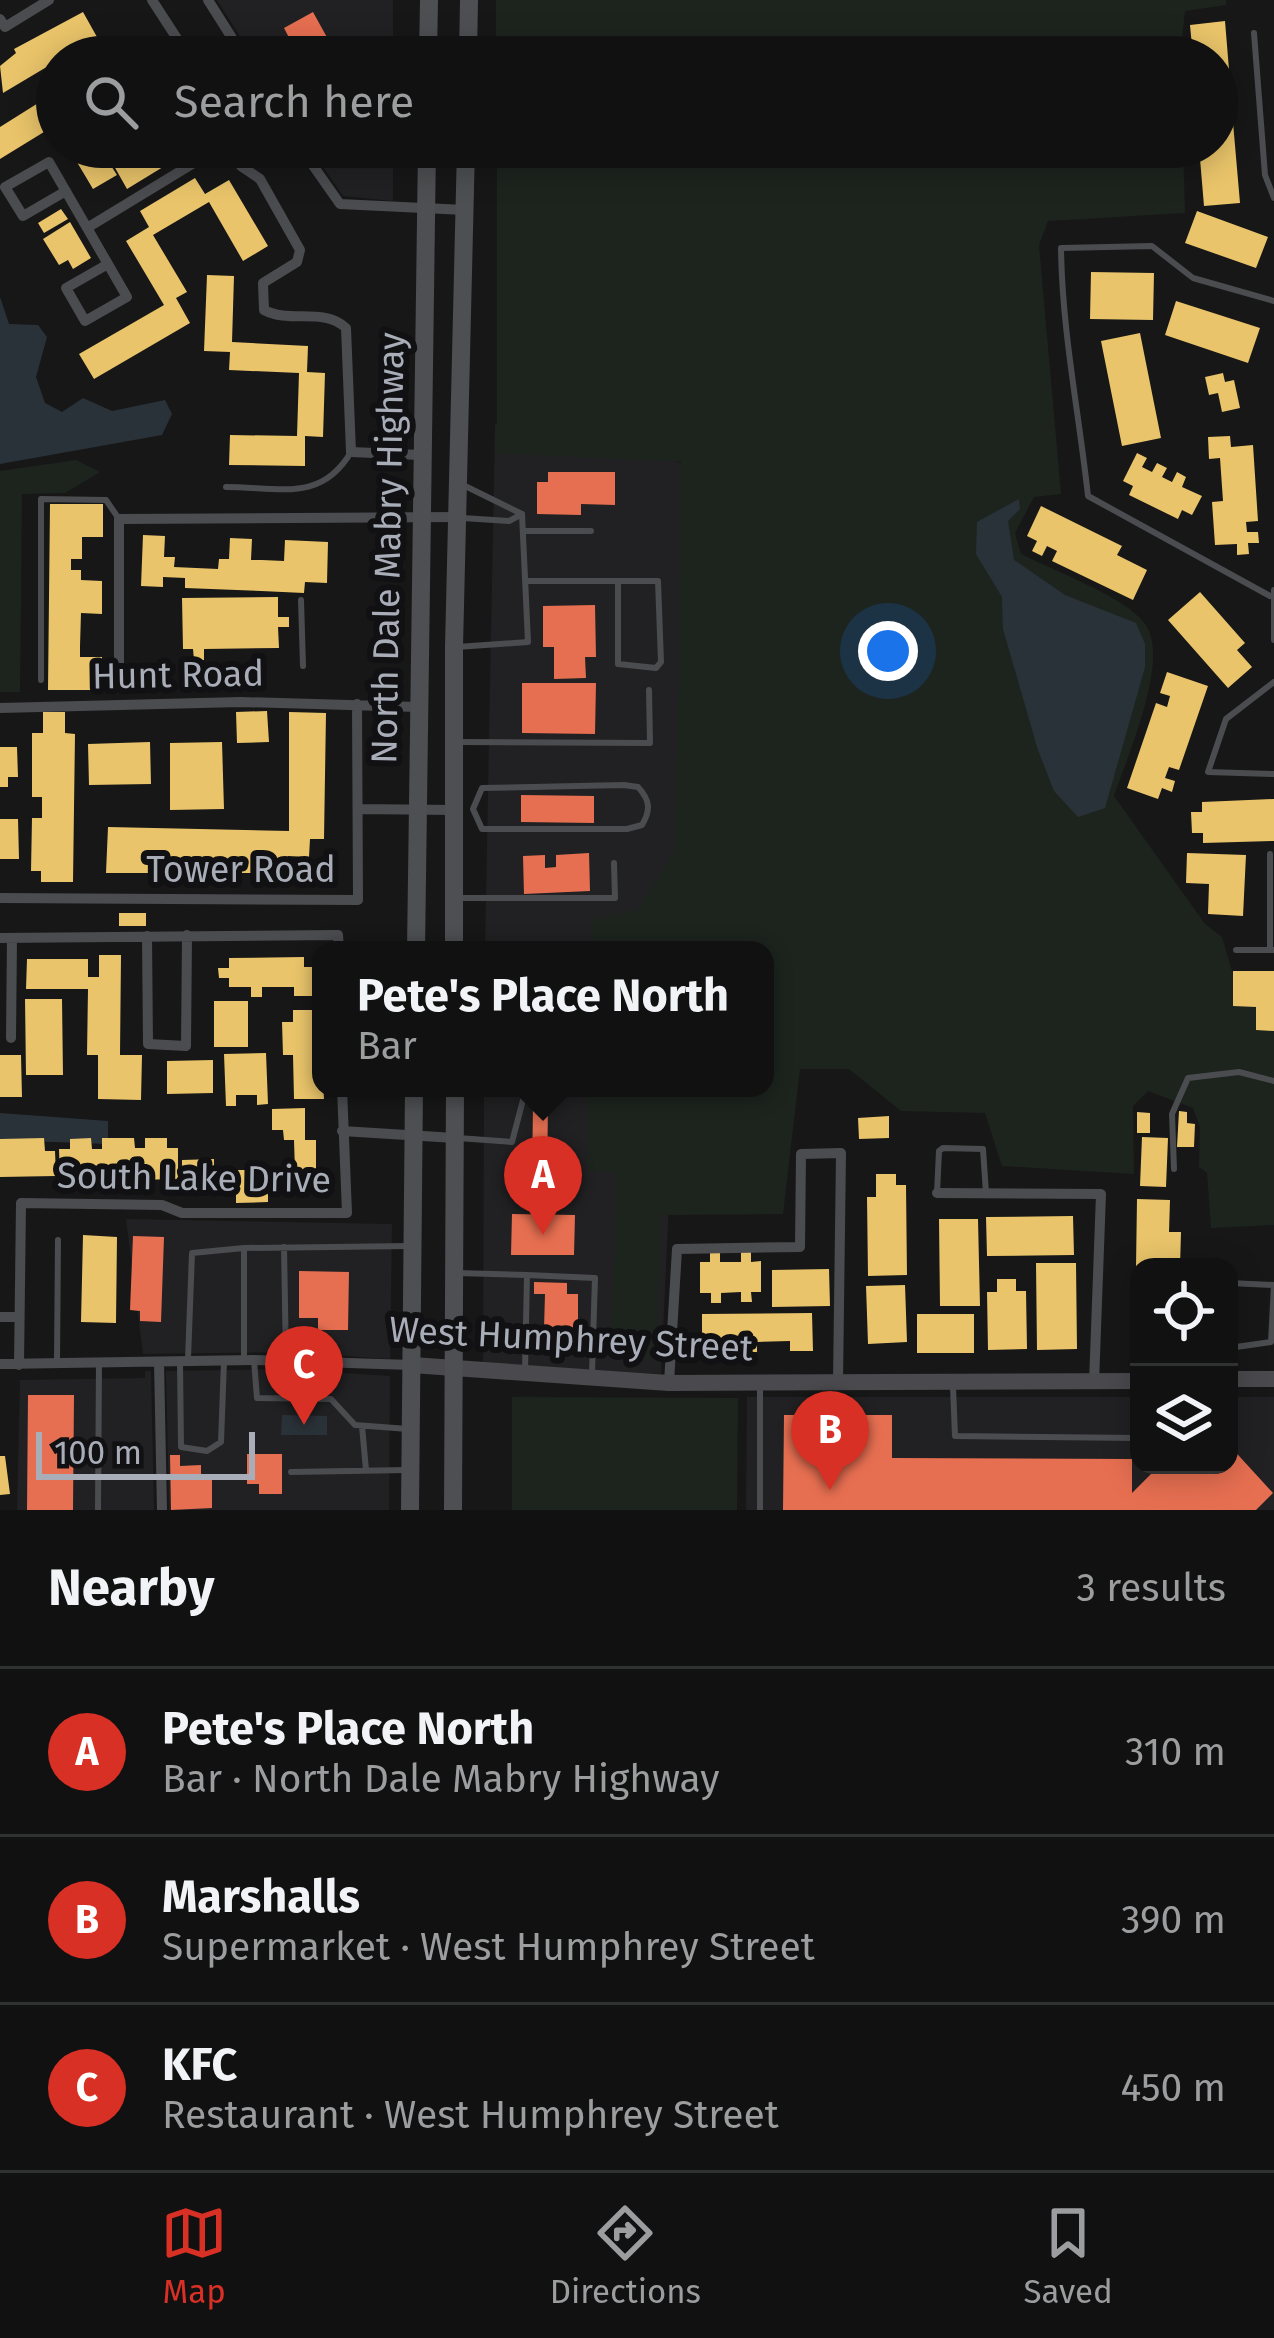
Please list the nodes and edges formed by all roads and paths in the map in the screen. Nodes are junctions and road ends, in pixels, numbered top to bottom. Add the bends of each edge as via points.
1 (49, 0) edge
2 (152, 0) edge
3 (208, 0) edge
4 (429, 0) edge
5 (469, 0) edge
6 (0, 19) edge
7 (1254, 33) dead end
8 (175, 36) edge
9 (231, 36) edge
10 (428, 36) edge
11 (468, 36) edge
12 (1262, 118) junction
13 (1274, 119) edge
14 (38, 168) edge
15 (53, 168) edge
16 (186, 168) edge
17 (244, 168) edge
18 (317, 168) edge
19 (427, 168) edge
20 (466, 168) edge
21 (66, 191) junction
22 (1274, 198) edge
23 (427, 210) junction
24 (465, 210) junction
25 (87, 228) junction
26 (108, 264) junction
27 (1274, 301) edge
28 (351, 452) junction
29 (420, 455) junction
30 (458, 483) junction
31 (226, 487) dead end
32 (522, 514) junction
33 (419, 515) junction
34 (458, 518) junction
35 (119, 519) junction
36 (523, 531) junction
37 (591, 531) dead end
38 (528, 581) junction
39 (618, 582) junction
40 (1272, 593) edge
41 (301, 600) dead end
42 (1274, 640) edge
43 (454, 647) junction
44 (303, 666) dead end
45 (119, 676) dead end
46 (41, 680) dead end
47 (1274, 682) edge
48 (649, 690) dead end
49 (357, 704) junction
50 (418, 707) junction
51 (0, 708) edge
52 (454, 742) junction
53 (1274, 774) edge
54 (358, 809) junction
55 (417, 809) junction
56 (463, 810) junction
57 (1270, 854) dead end
58 (614, 863) dead end
59 (0, 898) edge
60 (454, 898) junction
61 (147, 935) junction
62 (187, 935) junction
63 (6, 938) edge
64 (338, 941) edge
65 (416, 941) edge
66 (454, 941) edge
67 (1236, 950) dead end
68 (1272, 950) edge
69 (10, 1038) dead end
70 (1274, 1082) edge
71 (342, 1097) edge
72 (414, 1097) edge
73 (454, 1097) edge
74 (524, 1097) edge
75 (342, 1132) junction
76 (413, 1135) junction
77 (455, 1138) junction
78 (1174, 1169) dead end
79 (937, 1193) joint
80 (986, 1193) junction
81 (58, 1240) dead end
82 (412, 1246) junction
83 (284, 1247) junction
84 (244, 1248) junction
85 (454, 1273) junction
86 (527, 1275) junction
87 (1238, 1283) edge
88 (1274, 1285) edge
89 (0, 1317) edge
90 (20, 1317) junction
91 (1271, 1342) edge
92 (1238, 1347) edge
93 (249, 1360) junction
94 (224, 1361) junction
95 (286, 1361) junction
96 (159, 1362) junction
97 (184, 1362) junction
98 (0, 1364) edge
99 (57, 1364) junction
100 (99, 1364) junction
101 (19, 1365) junction
102 (412, 1365) junction
103 (454, 1367) junction
104 (525, 1375) junction
105 (592, 1378) junction
106 (1238, 1379) edge
107 (1274, 1379) edge
108 (1130, 1381) edge
109 (838, 1382) junction
110 (669, 1383) junction
111 (760, 1383) junction
112 (953, 1383) junction
113 (1094, 1383) junction
114 (362, 1426) junction
115 (411, 1429) junction
116 (1130, 1438) edge
117 (410, 1470) junction
118 (366, 1471) junction
119 (291, 1472) dead end
120 (98, 1510) edge
121 (162, 1510) edge
122 (410, 1510) edge
123 (453, 1510) edge
124 (760, 1510) edge

1 - 6 street via 5,26
2 - 8 street
3 - 9 street
4 - 10 main road
5 - 11 main road
7 - 12 lane
12 - 13 lane
12 - 22 lane
14 - 21 street via 5,187 22,216
15 - 21 street
16 - 25 street
17 - 28 street via 260,178 300,250 297,262 263,284 264,310 279,318 328,317 346,328
18 - 23 street via 340,204
19 - 23 main road, North Dale Mabry Highway
20 - 24 main road, North Dale Mabry Highway
21 - 25 street
23 - 24 street
23 - 29 main road, North Dale Mabry Highway
24 - 30 main road, North Dale Mabry Highway
25 - 26 street
26 - 26 street via 66,288 86,321 127,297
27 - 40 lane via 1193,278 1152,246 1061,248 1062,322 1072,347 1088,496
28 - 29 street
28 - 31 lane via 322,487
29 - 33 main road, North Dale Mabry Highway
30 - 32 lane
30 - 34 main road, North Dale Mabry Highway
32 - 34 lane via 509,521
32 - 36 lane
33 - 34 street
33 - 35 street
33 - 50 main road, North Dale Mabry Highway
34 - 43 main road, North Dale Mabry Highway
35 - 45 street
35 - 46 lane via 106,500 41,500
36 - 37 lane
36 - 38 lane
38 - 39 lane
38 - 43 lane via 525,646
39 - 39 lane via 662,585 656,668 618,664
40 - 42 lane
41 - 44 lane
43 - 52 main road, North Dale Mabry Highway
47 - 53 lane via 1226,719 1208,772
48 - 52 lane via 650,743
49 - 50 street, Hunt Road
49 - 51 street, Hunt Road
49 - 54 street, Tower Road
50 - 55 main road, North Dale Mabry Highway
52 - 56 main road, North Dale Mabry Highway
54 - 55 street
54 - 59 street, Tower Road via 358,900
55 - 56 street
55 - 65 main road, North Dale Mabry Highway
56 - 56 lane via 482,788 624,784 648,797 649,814 627,829 482,829
56 - 60 main road, North Dale Mabry Highway
57 - 68 lane
58 - 60 lane via 615,898
60 - 66 main road, North Dale Mabry Highway
61 - 62 street
61 - 62 street via 148,1044 186,1046
61 - 63 street
62 - 64 street
63 - 69 street
67 - 68 lane
70 - 78 lane via 1239,1072 1189,1078 1172,1114
71 - 75 street
72 - 76 main road
73 - 77 main road
74 - 77 lane via 512,1142
75 - 76 street
75 - 90 street, South Lake Drive via 347,1213 21,1203
76 - 77 street
76 - 82 main road
77 - 85 main road
79 - 80 street
79 - 80 lane via 944,1148 983,1149
80 - 113 street via 1101,1194
81 - 99 lane
82 - 83 lane
82 - 102 main road
83 - 84 lane
83 - 95 lane
84 - 93 lane
84 - 97 lane via 192,1252
85 - 86 lane
85 - 103 main road
86 - 104 lane
86 - 105 lane via 596,1278
87 - 88 lane
88 - 91 lane
89 - 90 street
90 - 101 street
91 - 92 lane
93 - 94 street, West Humphrey Street
93 - 95 street, West Humphrey Street
93 - 114 lane via 257,1398 332,1399
94 - 97 street, West Humphrey Street
94 - 97 lane via 220,1447 207,1451 181,1447
95 - 102 street, West Humphrey Street
96 - 97 street, West Humphrey Street
96 - 100 street, West Humphrey Street
96 - 121 street
98 - 101 street, West Humphrey Street
99 - 100 street, West Humphrey Street
99 - 101 street, West Humphrey Street
100 - 120 lane
102 - 103 street, West Humphrey Street
102 - 115 main road
103 - 104 street, West Humphrey Street
103 - 123 main road
104 - 105 street, West Humphrey Street
105 - 110 street, West Humphrey Street
106 - 107 street
108 - 113 street, West Humphrey Street
109 - 110 street via 841,1153 801,1154 800,1247 677,1249
109 - 111 street, West Humphrey Street
109 - 112 street, West Humphrey Street
110 - 111 street, West Humphrey Street
111 - 124 lane
112 - 113 street, West Humphrey Street
112 - 116 lane via 955,1436
114 - 115 lane
114 - 118 lane
115 - 117 main road
117 - 118 lane
117 - 122 main road
118 - 119 lane

